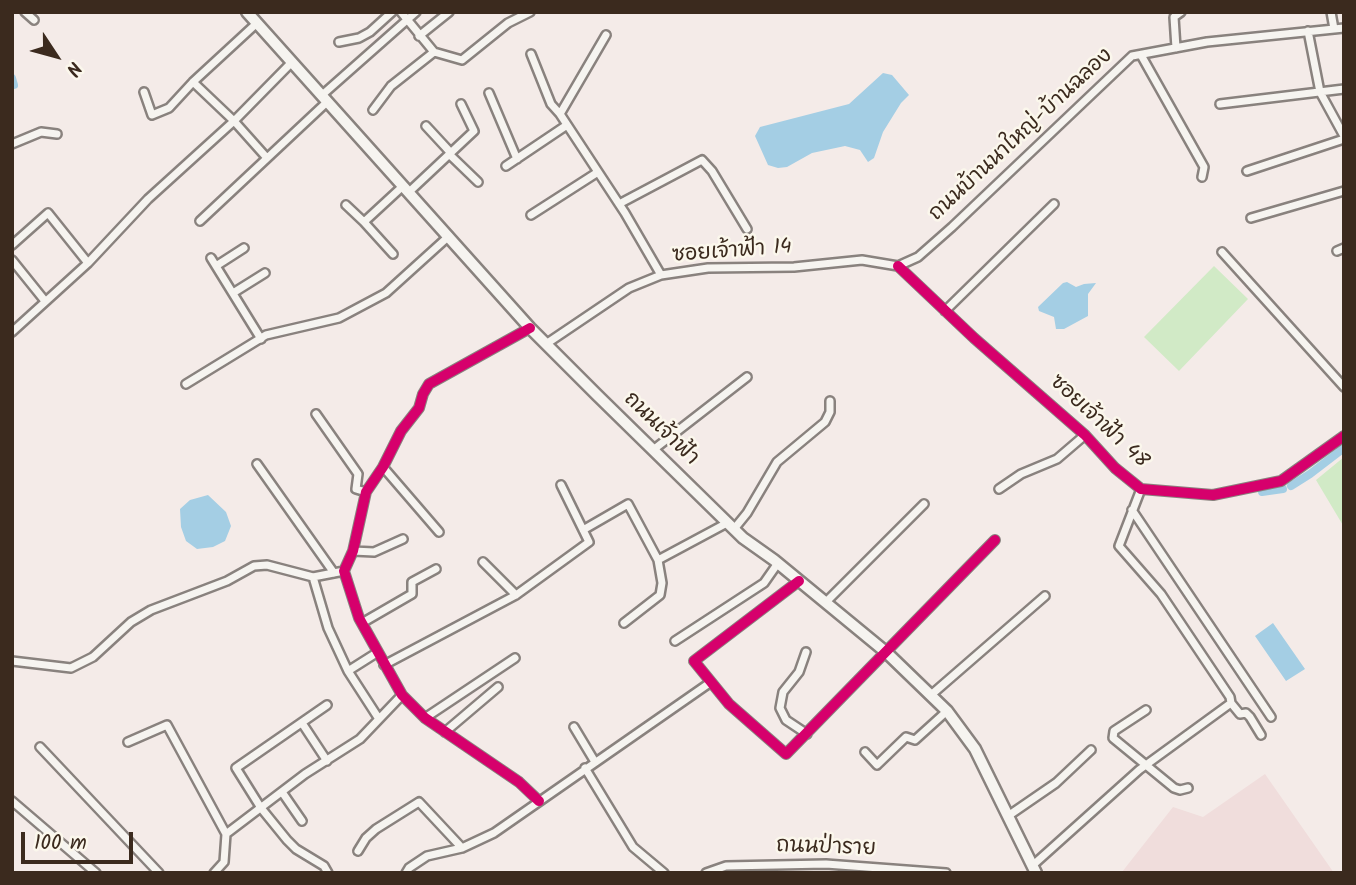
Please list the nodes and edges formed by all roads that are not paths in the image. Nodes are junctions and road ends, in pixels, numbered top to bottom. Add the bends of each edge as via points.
1 (25, 12) edge
2 (247, 12) edge
3 (392, 12) edge
4 (416, 12) edge
5 (449, 12) edge
6 (530, 12) edge
7 (1181, 12) edge
8 (1331, 12) edge
9 (404, 16) edge
10 (34, 20) dead end
11 (257, 23) junction
12 (1344, 28) edge
13 (1334, 29) junction
14 (1308, 31) junction
15 (606, 35) dead end
16 (419, 36) junction
17 (339, 42) dead end
18 (1175, 48) junction
19 (434, 52) junction
20 (531, 54) dead end
21 (1141, 55) junction
22 (292, 62) junction
23 (193, 82) junction
24 (1344, 89) edge
25 (144, 92) dead end
26 (1320, 92) junction
27 (489, 93) dead end
28 (324, 99) junction
29 (461, 104) dead end
30 (1220, 104) dead end
31 (373, 110) dead end
32 (560, 114) junction
33 (234, 121) junction
34 (567, 125) junction
35 (426, 126) dead end
36 (57, 134) dead end
37 (1344, 137) edge
38 (12, 144) edge
39 (450, 153) junction
40 (267, 158) junction
41 (517, 159) junction
42 (506, 166) dead end
43 (1247, 170) dead end
44 (598, 172) junction
45 (1202, 177) dead end
46 (478, 183) dead end
47 (406, 189) junction
48 (1344, 191) edge
49 (619, 204) junction
50 (1054, 204) dead end
51 (346, 205) dead end
52 (531, 215) dead end
53 (1251, 218) dead end
54 (200, 221) dead end
55 (364, 222) junction
56 (747, 229) dead end
57 (449, 236) junction
58 (12, 245) edge
59 (244, 248) dead end
60 (1222, 252) dead end
61 (393, 254) dead end
62 (211, 258) dead end
63 (15, 261) edge
64 (88, 263) junction
65 (216, 266) junction
66 (898, 266) junction
67 (12, 272) edge
68 (265, 273) dead end
69 (661, 275) junction
70 (233, 293) junction
71 (45, 301) junction
72 (945, 311) junction
73 (530, 328) junction
74 (12, 331) edge
75 (261, 339) junction
76 (546, 344) junction
77 (747, 377) dead end
78 (186, 384) dead end
79 (1344, 387) edge
80 (831, 401) dead end
81 (316, 414) dead end
82 (1086, 435) junction
83 (1344, 436) edge
84 (653, 450) junction
85 (257, 464) dead end
86 (383, 467) junction
87 (561, 485) dead end
88 (999, 488) dead end
89 (1141, 489) junction
90 (366, 492) junction
91 (924, 504) dead end
92 (1132, 510) junction
93 (731, 526) junction
94 (583, 530) junction
95 (439, 532) dead end
96 (403, 539) dead end
97 (995, 540) dead end
98 (353, 551) junction
99 (658, 560) junction
100 (483, 562) dead end
101 (778, 564) junction
102 (436, 569) dead end
103 (344, 571) junction
104 (334, 573) junction
105 (313, 577) junction
106 (799, 581) junction
107 (516, 595) junction
108 (1045, 596) dead end
109 (826, 602) junction
110 (362, 623) junction
111 (624, 623) dead end
112 (675, 641) dead end
113 (378, 652) junction
114 (806, 652) dead end
115 (887, 653) junction
116 (515, 658) dead end
117 (12, 662) edge
118 (384, 665) junction
119 (348, 671) junction
120 (711, 682) junction
121 (498, 687) dead end
122 (402, 695) junction
123 (931, 695) junction
124 (1231, 703) junction
125 (327, 705) dead end
126 (1146, 710) dead end
127 (947, 711) junction
128 (1271, 717) dead end
129 (425, 718) junction
130 (379, 719) junction
131 (302, 723) junction
132 (574, 727) dead end
133 (445, 732) junction
134 (807, 734) junction
135 (1261, 735) dead end
136 (128, 742) dead end
137 (40, 747) dead end
138 (1091, 750) dead end
139 (865, 752) dead end
140 (327, 761) junction
141 (595, 762) junction
142 (1146, 765) junction
143 (586, 768) junction
144 (1188, 788) dead end
145 (282, 792) junction
146 (12, 801) edge
147 (539, 801) junction
148 (261, 808) junction
149 (1008, 816) junction
150 (302, 821) dead end
151 (226, 834) junction
152 (462, 848) junction
153 (358, 851) dead end
154 (764, 864) junction
155 (1034, 869) edge
156 (96, 873) edge
157 (159, 873) edge
158 (214, 873) edge
159 (328, 873) edge
160 (406, 873) edge
161 (664, 873) edge
162 (706, 873) edge
163 (771, 873) edge
164 (946, 873) edge

1 - 10 street
2 - 11 main road, ถนนเจ้าฟ้า
3 - 17 street via 370,32
4 - 9 street
5 - 16 street
6 - 19 street via 508,23 462,61
7 - 18 street via 1174,17
8 - 13 street
9 - 16 street
9 - 28 street
11 - 22 main road, ถนนเจ้าฟ้า
11 - 23 street
12 - 13 street, ถนนบ้านนาใหญ่-บ้านฉลอง
13 - 14 street, ถนนบ้านนาใหญ่-บ้านฉลอง
14 - 18 street, ถนนบ้านนาใหญ่-บ้านฉลอง
14 - 26 street
15 - 32 street
16 - 19 street
18 - 21 street, ถนนบ้านนาใหญ่-บ้านฉลอง
19 - 31 street via 391,86
20 - 32 street via 551,104
21 - 45 street via 1204,167
21 - 66 street, ถนนบ้านนาใหญ่-บ้านฉลอง via 1132,56 918,257
22 - 28 main road, ถนนเจ้าฟ้า
22 - 33 street
23 - 25 street via 156,115 152,115
23 - 33 street
24 - 26 street
26 - 30 street
26 - 37 street
27 - 41 street
28 - 40 street
28 - 47 main road, ถนนเจ้าฟ้า
29 - 39 street via 474,131
32 - 34 street
33 - 40 street
33 - 64 street via 148,199
34 - 41 street
34 - 44 street
35 - 39 street
36 - 38 street via 41,132
37 - 43 street
39 - 46 street
39 - 47 street
40 - 54 street
41 - 42 street
44 - 49 street
44 - 52 street
47 - 55 street
47 - 57 main road, ถนนเจ้าฟ้า
48 - 53 street
49 - 56 street via 702,160
49 - 69 street
50 - 72 street
51 - 55 street
55 - 61 street
57 - 73 main road, ถนนเจ้าฟ้า
57 - 75 street via 386,293 339,318
58 - 64 street via 48,213
59 - 65 street
60 - 79 street
62 - 65 street
63 - 67 street
63 - 71 street
64 - 71 street
65 - 70 street
66 - 69 street, ซอยเจ้าฟ้า 14 via 862,260
66 - 72 street, ซอยเจ้าฟ้า 48
68 - 70 street
69 - 76 street, ซอยเจ้าฟ้า 14 via 629,288
70 - 75 street
71 - 74 street
72 - 82 street, ซอยเจ้าฟ้า 48
73 - 76 main road, ถนนเจ้าฟ้า
73 - 86 street via 429,384
75 - 78 street
76 - 84 main road, ถนนเจ้าฟ้า
77 - 84 street
80 - 93 street via 825,422 777,462 747,513
81 - 90 street via 358,474 356,489
82 - 88 street via 1056,459
82 - 89 street, ซอยเจ้าฟ้า 48
83 - 89 street, ซอยเจ้าฟ้า 48 via 1281,481 1213,495
84 - 93 main road, ถนนเจ้าฟ้า
85 - 104 street
86 - 90 street
86 - 95 street
87 - 94 street
89 - 92 street
90 - 98 street
91 - 109 street
92 - 124 street via 1119,546 1161,594
92 - 128 street
93 - 99 street
93 - 101 main road, ถนนเจ้าฟ้า
94 - 99 street via 628,504
94 - 107 street via 589,542
96 - 98 street via 374,552
97 - 115 street
98 - 103 street
99 - 111 street via 660,595
100 - 107 street
101 - 106 main road, ถนนเจ้าฟ้า
101 - 112 street via 764,583
102 - 110 street via 412,582 412,594
103 - 104 street
103 - 110 street
104 - 105 street
105 - 117 street via 254,566 151,610 93,657 71,668
105 - 119 street via 328,628
106 - 109 main road, ถนนเจ้าฟ้า
106 - 120 street via 694,661
107 - 118 street
108 - 123 street
109 - 115 main road, ถนนเจ้าฟ้า
110 - 113 street
113 - 118 street
113 - 119 street
114 - 134 street via 799,672 783,692 780,708 786,720
115 - 123 main road, ถนนเจ้าฟ้า
115 - 134 street
116 - 129 street
118 - 122 street
119 - 130 street
120 - 134 street via 786,754
120 - 141 street
121 - 133 street
122 - 129 street
122 - 130 street
123 - 127 main road, ถนนเจ้าฟ้า
124 - 135 street via 1240,714 1250,717
124 - 142 street
125 - 131 street
126 - 142 street via 1112,736
127 - 139 street via 915,740 906,737 877,765
127 - 149 main road, ถนนเจ้าฟ้า via 975,749
129 - 133 street
130 - 140 street
131 - 140 street
131 - 148 street via 236,768
132 - 141 street
133 - 147 street
136 - 151 street via 167,724
137 - 157 street
138 - 149 street via 1056,783
140 - 145 street
141 - 143 street
142 - 144 street via 1174,788
142 - 155 street
143 - 147 street
143 - 161 street via 634,847
145 - 148 street
145 - 150 street
146 - 156 street
147 - 152 street via 494,833
148 - 151 street
148 - 159 street via 296,849
149 - 155 main road, ถนนเจ้าฟ้า
151 - 158 street via 224,862
152 - 153 street via 419,802 376,829
152 - 160 street via 427,856
154 - 162 street, ถนนป่าราย via 726,866
154 - 163 street
154 - 164 street, ถนนป่าราย

